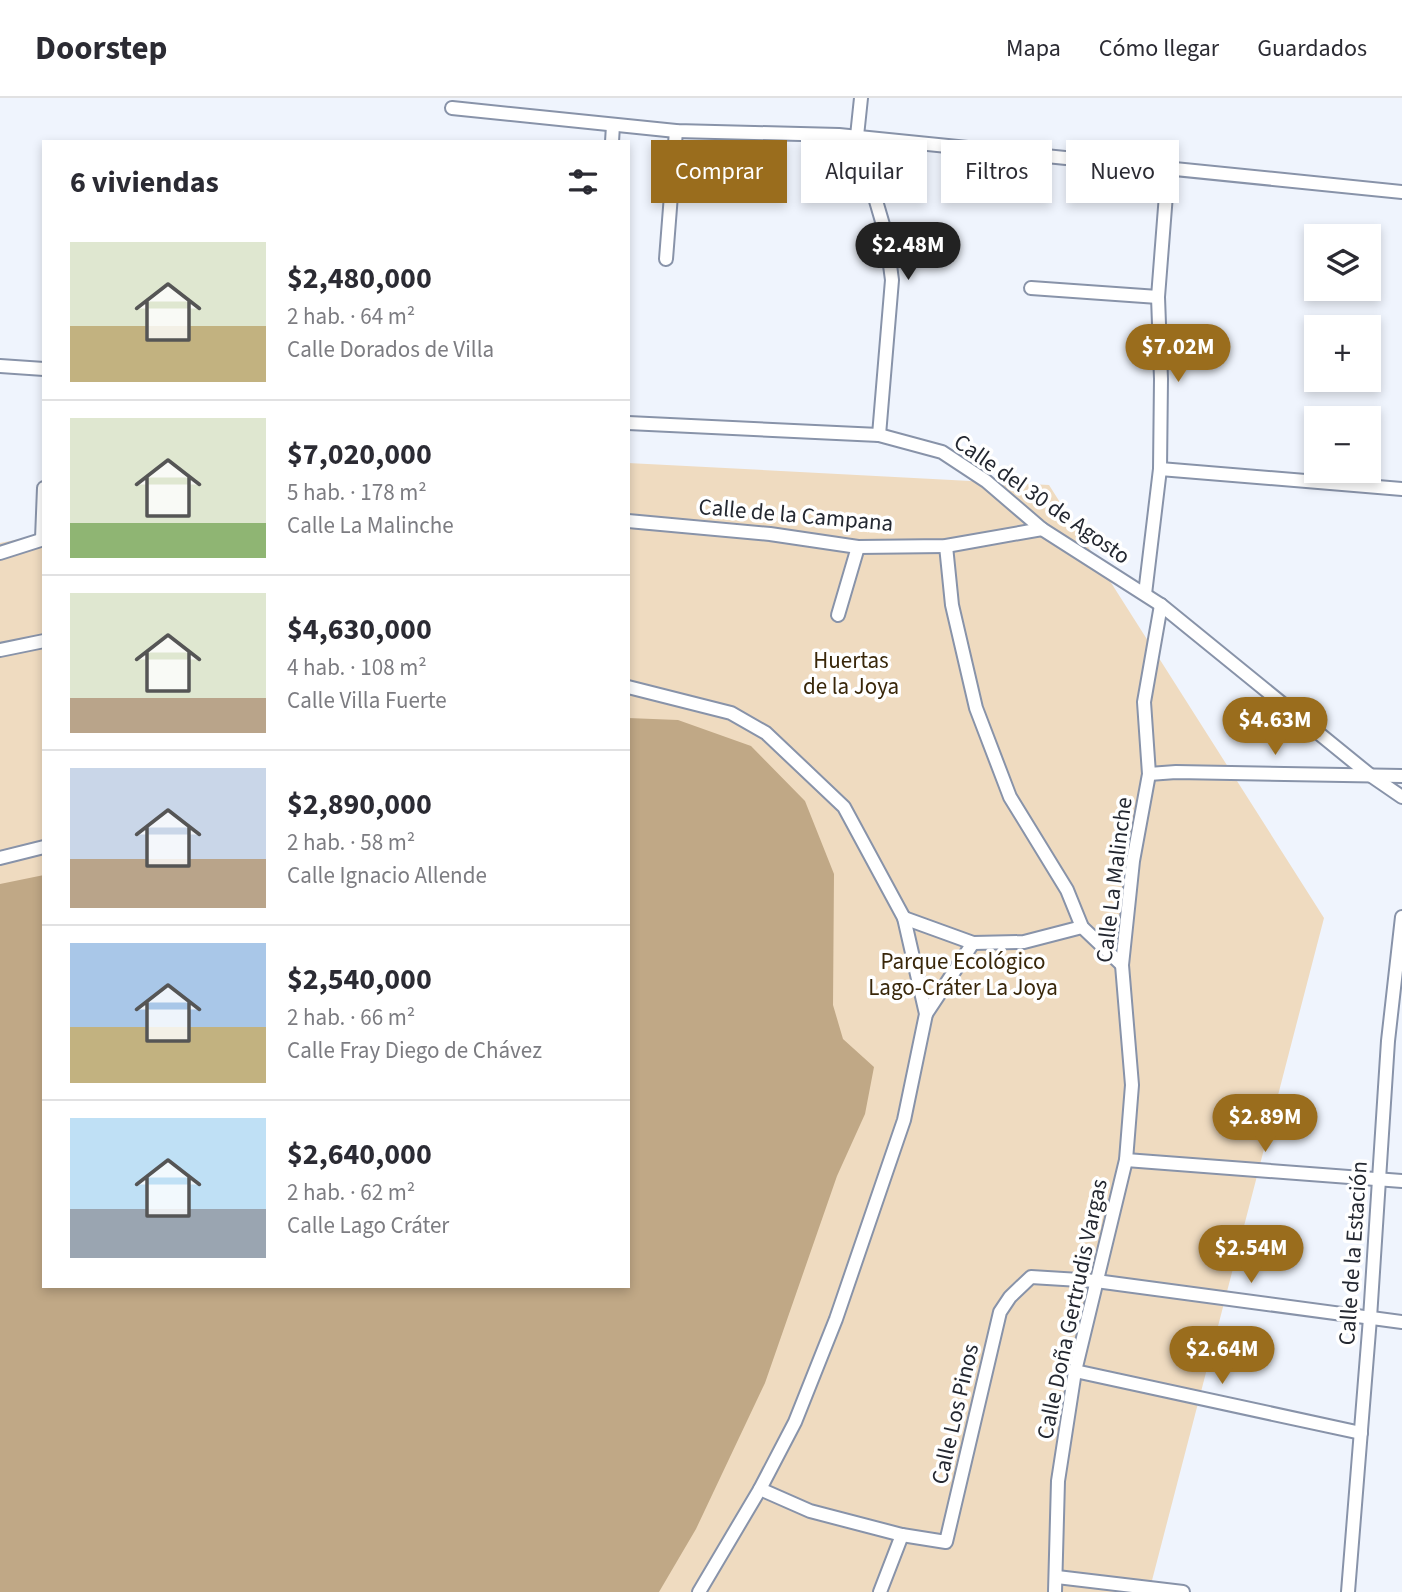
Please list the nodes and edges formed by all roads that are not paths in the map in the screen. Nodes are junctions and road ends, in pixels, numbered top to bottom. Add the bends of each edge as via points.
1 (861, 98) edge
2 (452, 108) dead end
3 (613, 125) junction
4 (676, 131) junction
5 (857, 136) junction
6 (612, 140) edge
7 (1066, 158) edge
8 (1179, 170) edge
9 (1402, 192) edge
10 (1165, 203) edge
11 (666, 260) dead end
12 (1031, 288) dead end
13 (1158, 297) junction
14 (0, 366) edge
15 (42, 369) edge
16 (630, 423) edge
17 (879, 435) junction
18 (1160, 469) junction
19 (1402, 489) edge
20 (630, 521) edge
21 (1042, 529) junction
22 (42, 539) edge
23 (946, 546) junction
24 (858, 547) junction
25 (0, 552) edge
26 (1145, 594) junction
27 (1161, 606) junction
28 (838, 615) dead end
29 (42, 641) edge
30 (0, 650) edge
31 (630, 688) edge
32 (1149, 774) junction
33 (1370, 775) junction
34 (1402, 776) edge
35 (1402, 797) edge
36 (42, 848) edge
37 (0, 858) edge
38 (1402, 917) edge
39 (904, 918) junction
40 (1082, 928) junction
41 (973, 943) junction
42 (1122, 965) junction
43 (926, 1014) junction
44 (1395, 1041) edge
45 (1126, 1160) junction
46 (1379, 1180) junction
47 (1402, 1181) edge
48 (1096, 1281) junction
49 (1370, 1318) junction
50 (1402, 1322) edge
51 (1075, 1371) junction
52 (1361, 1433) junction
53 (760, 1489) junction
54 (902, 1535) junction
55 (1057, 1577) junction
56 (699, 1592) edge
57 (880, 1592) edge
58 (1055, 1592) edge
59 (1183, 1592) edge
60 (1348, 1592) edge

1 - 5 street
2 - 3 street
3 - 4 street
3 - 6 street
4 - 5 street
4 - 11 street
5 - 7 street
5 - 17 street via 886,235 892,280
8 - 9 street
10 - 13 street
12 - 13 street
13 - 18 street
14 - 15 street
16 - 17 street, Calle del 30 de Agosto
17 - 21 street, Calle del 30 de Agosto via 942,452 986,481
18 - 19 street
18 - 26 street
20 - 24 street, Calle de la Campana
21 - 23 street, Calle de la Campana
21 - 26 street, Calle del 30 de Agosto
22 - 25 street
23 - 24 street, Calle de la Campana
23 - 40 street via 952,605 976,708 1010,797 1067,890
24 - 28 street
26 - 27 street, Calle del 30 de Agosto
27 - 32 street, Calle La Malinche via 1144,702
27 - 33 street, Calle del 30 de Agosto
29 - 30 street
31 - 39 street via 731,713 766,733 844,807
32 - 33 street
32 - 42 street, Calle La Malinche via 1133,861
33 - 34 street
33 - 35 street, Calle del 30 de Agosto
36 - 37 street
38 - 44 street, Calle de la Estación
39 - 41 street
39 - 43 street
40 - 41 street via 1024,942
40 - 42 street
41 - 43 street
42 - 45 street, Calle La Malinche via 1132,1085
43 - 53 street via 904,1120 836,1319 795,1422
44 - 46 street, Calle de la Estación
45 - 46 street
45 - 48 street, Calle Doña Gertrudis Vargas
46 - 47 street
46 - 49 street, Calle de la Estación
48 - 49 street
48 - 51 street, Calle Doña Gertrudis Vargas
48 - 54 street, Calle Los Pinos via 1031,1277 1010,1297 1000,1312 946,1542
49 - 50 street
49 - 52 street, Calle de la Estación
51 - 52 street
51 - 55 street, Calle Doña Gertrudis Vargas via 1058,1481
52 - 60 street, Calle de la Estación
53 - 54 street via 810,1511
53 - 56 street
54 - 57 street
55 - 58 street, Calle Doña Gertrudis Vargas
55 - 59 street

